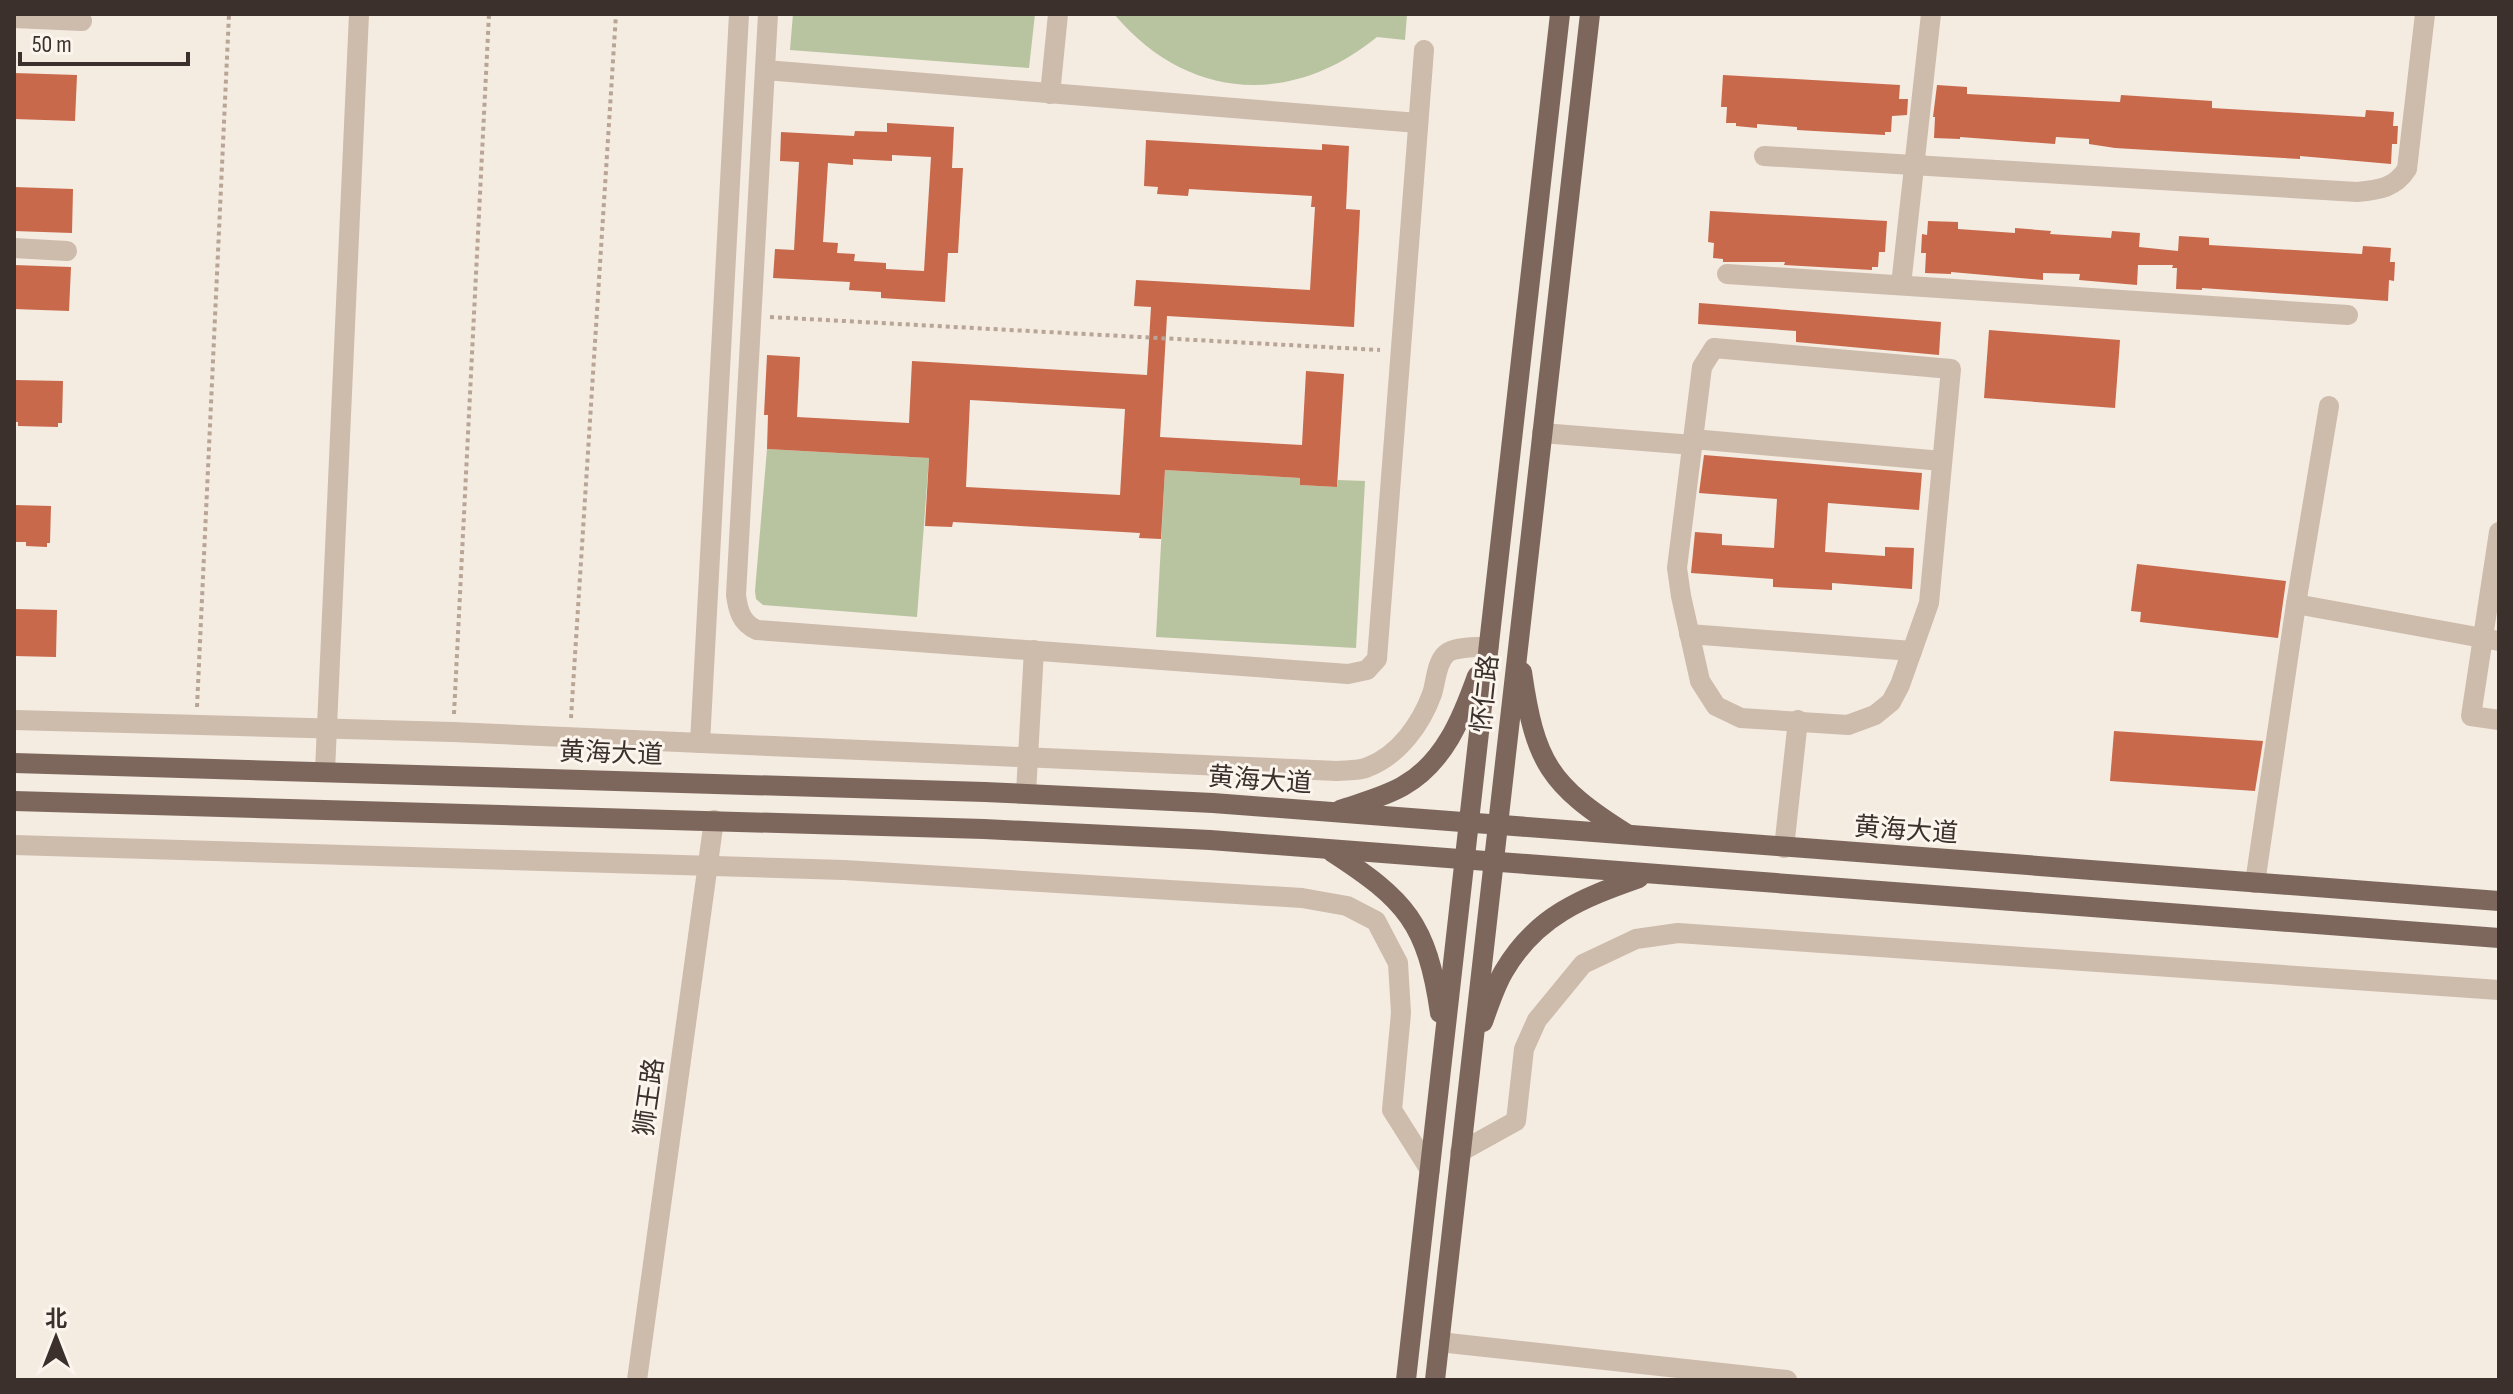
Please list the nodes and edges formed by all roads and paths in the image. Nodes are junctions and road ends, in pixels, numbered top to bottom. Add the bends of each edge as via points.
1 (229, 14) edge
2 (359, 14) edge
3 (489, 14) edge
4 (616, 14) edge
5 (739, 14) edge
6 (768, 14) edge
7 (1058, 14) edge
8 (1560, 14) edge
9 (1590, 14) edge
10 (1931, 14) edge
11 (2425, 14) edge
12 (14, 18) edge
13 (82, 21) dead end
14 (1424, 50) dead end
15 (765, 70) junction
16 (1050, 94) junction
17 (1418, 123) junction
18 (1764, 156) dead end
19 (1914, 165) junction
20 (14, 248) edge
21 (67, 251) dead end
22 (1727, 274) dead end
23 (1901, 285) junction
24 (2348, 315) dead end
25 (751, 316) junction
26 (1401, 351) junction
27 (2329, 406) dead end
28 (1542, 433) junction
29 (1693, 442) junction
30 (1942, 461) junction
31 (2499, 532) edge
32 (2296, 604) junction
33 (1689, 634) junction
34 (2491, 639) edge
35 (1489, 646) junction
36 (1518, 646) junction
37 (1034, 650) junction
38 (1912, 651) junction
39 (14, 720) edge
40 (1798, 720) junction
41 (2499, 720) edge
42 (196, 725) junction
43 (327, 728) junction
44 (453, 732) junction
45 (570, 737) junction
46 (700, 743) junction
47 (1028, 757) junction
48 (14, 763) edge
49 (325, 771) junction
50 (1026, 793) junction
51 (14, 801) edge
52 (1334, 813) junction
53 (714, 820) junction
54 (1469, 823) junction
55 (1498, 825) junction
56 (1630, 836) junction
57 (14, 845) edge
58 (1784, 848) junction
59 (1329, 850) junction
60 (1465, 860) junction
61 (1493, 862) junction
62 (708, 866) junction
63 (1649, 874) junction
64 (2255, 883) junction
65 (2499, 901) edge
66 (2499, 938) edge
67 (2499, 990) edge
68 (1444, 1042) junction
69 (1472, 1048) junction
70 (1460, 1152) junction
71 (1430, 1170) junction
72 (1439, 1342) junction
73 (637, 1380) edge
74 (1406, 1380) edge
75 (1435, 1380) edge
76 (1787, 1380) edge

1 - 42 path
2 - 43 street
3 - 44 path
4 - 45 path
5 - 46 street
6 - 15 street
7 - 16 street
8 - 35 main road, 怀仁路
9 - 28 main road, 怀仁路
10 - 19 street
11 - 19 street via 2407,169 2383,189 2342,191
12 - 13 street
14 - 17 street
15 - 16 street
15 - 25 street
16 - 17 street
17 - 26 street
18 - 19 street
19 - 23 street
20 - 21 street
22 - 23 street
23 - 24 street
25 - 26 path
25 - 37 street via 736,595 738,612 749,627
26 - 37 street via 1377,659 1367,670 1348,674
27 - 32 street
28 - 29 street
28 - 36 main road, 怀仁路
29 - 30 street
29 - 30 street via 1702,367 1714,348 1951,369
29 - 33 street via 1677,568
30 - 38 street via 1929,603
31 - 34 street
32 - 34 street
32 - 64 street
33 - 38 street
33 - 40 street via 1700,681 1716,706 1741,718
34 - 41 street via 2471,716
35 - 47 street via 1445,654 1415,728 1394,752 1366,768
35 - 52 main road via 1463,716 1425,771 1402,787
35 - 54 main road, 怀仁路
36 - 55 main road, 怀仁路
36 - 56 main road via 1536,744 1546,764 1569,793
37 - 47 street
38 - 40 street via 1891,702 1875,715 1848,725
39 - 42 street
40 - 58 street
42 - 43 street
43 - 44 street
43 - 49 street
44 - 45 street
45 - 46 street
46 - 47 street
47 - 50 street
48 - 49 main road, 黄海大道
49 - 50 main road, 黄海大道
50 - 52 main road, 黄海大道
51 - 53 main road
52 - 54 main road, 黄海大道
53 - 59 main road via 999,829
53 - 62 street, 狮王路
54 - 55 main road, 黄海大道
54 - 60 main road, 怀仁路
55 - 56 main road, 黄海大道
55 - 61 main road, 怀仁路
56 - 58 main road, 黄海大道
57 - 62 street
58 - 64 main road, 黄海大道
59 - 60 main road
59 - 68 main road via 1377,881 1414,922 1435,981
60 - 61 main road
60 - 68 main road, 怀仁路
61 - 63 main road
61 - 69 main road, 怀仁路
62 - 71 street via 1255,895 1347,906 1376,921 1398,963 1401,1013 1392,1110
62 - 73 street, 狮王路
63 - 66 main road
63 - 69 main road via 1584,898 1525,940 1503,973
64 - 65 main road, 黄海大道
67 - 70 street via 1678,933 1636,939 1583,964 1562,988 1537,1020 1524,1049 1516,1121
68 - 71 main road, 怀仁路
69 - 70 main road, 怀仁路
70 - 72 main road, 怀仁路
71 - 74 main road, 怀仁路
72 - 75 main road, 怀仁路
72 - 76 street

